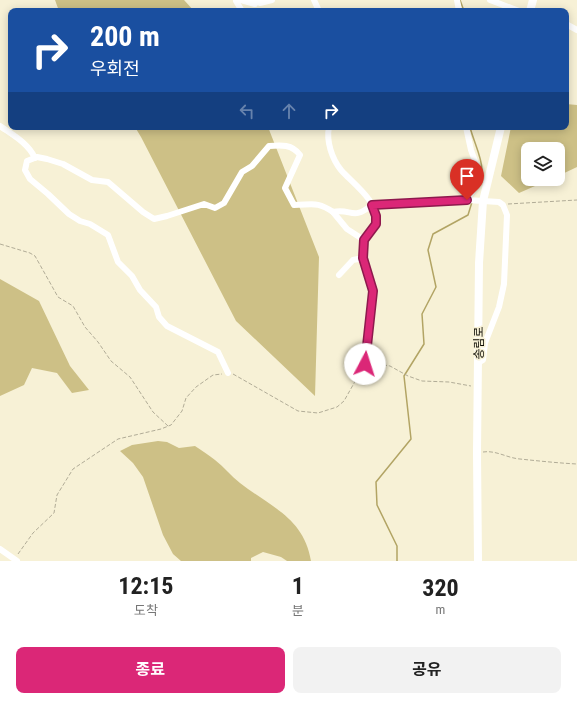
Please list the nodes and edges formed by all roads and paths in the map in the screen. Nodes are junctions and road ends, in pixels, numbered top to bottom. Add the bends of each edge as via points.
1 (240, 0) edge
2 (252, 0) edge
3 (272, 0) edge
4 (490, 0) edge
5 (260, 3) junction
6 (240, 8) edge
7 (511, 8) edge
8 (0, 126) edge
9 (329, 130) edge
10 (467, 130) edge
11 (501, 130) edge
12 (35, 158) junction
13 (467, 200) junction
14 (577, 200) edge
15 (483, 201) junction
16 (503, 204) junction
17 (372, 205) junction
18 (333, 212) junction
19 (364, 240) junction
20 (0, 244) edge
21 (363, 258) junction
22 (339, 275) dead end
23 (478, 363) junction
24 (365, 364) junction
25 (228, 373) junction
26 (478, 387) junction
27 (169, 426) junction
28 (477, 452) junction
29 (577, 464) edge
30 (0, 549) edge
31 (15, 561) edge
32 (478, 561) edge

1 - 5 street
1 - 6 street via 236,1
2 - 5 street
3 - 5 street
4 - 7 street
8 - 12 street via 24,142
9 - 17 street via 329,143 336,162 359,186
10 - 13 street via 478,169 474,189
11 - 15 main road, 송림로
12 - 18 street via 63,164 92,180 108,182 154,219 204,204 215,208 224,203 242,172 252,166 269,146 284,144 297,150 300,155 285,188 294,205 323,205
12 - 25 street via 27,161 25,170 30,179 69,214 108,235 118,262 156,307 159,317 167,326 218,352
13 - 15 street
13 - 17 street
14 - 16 path
15 - 16 street
15 - 23 main road, 송림로 via 479,263
16 - 23 street via 507,216 504,284 499,308 485,343 483,360
17 - 18 street via 363,212 353,215
17 - 19 street via 376,224
18 - 19 street via 347,229
19 - 21 street
20 - 27 path via 35,256 58,297 73,306 108,357 130,377 153,412
21 - 22 street via 353,260
21 - 24 street via 373,291
23 - 26 main road, 송림로
24 - 25 path via 344,401 337,407 318,413 298,411
24 - 26 path via 390,366 422,381
25 - 27 path via 213,375 196,386 186,398 182,411
26 - 28 main road, 송림로
27 - 31 path via 118,439 74,470 57,495 54,513 33,533
28 - 29 path via 487,451 520,460
28 - 32 main road, 송림로
30 - 31 street

